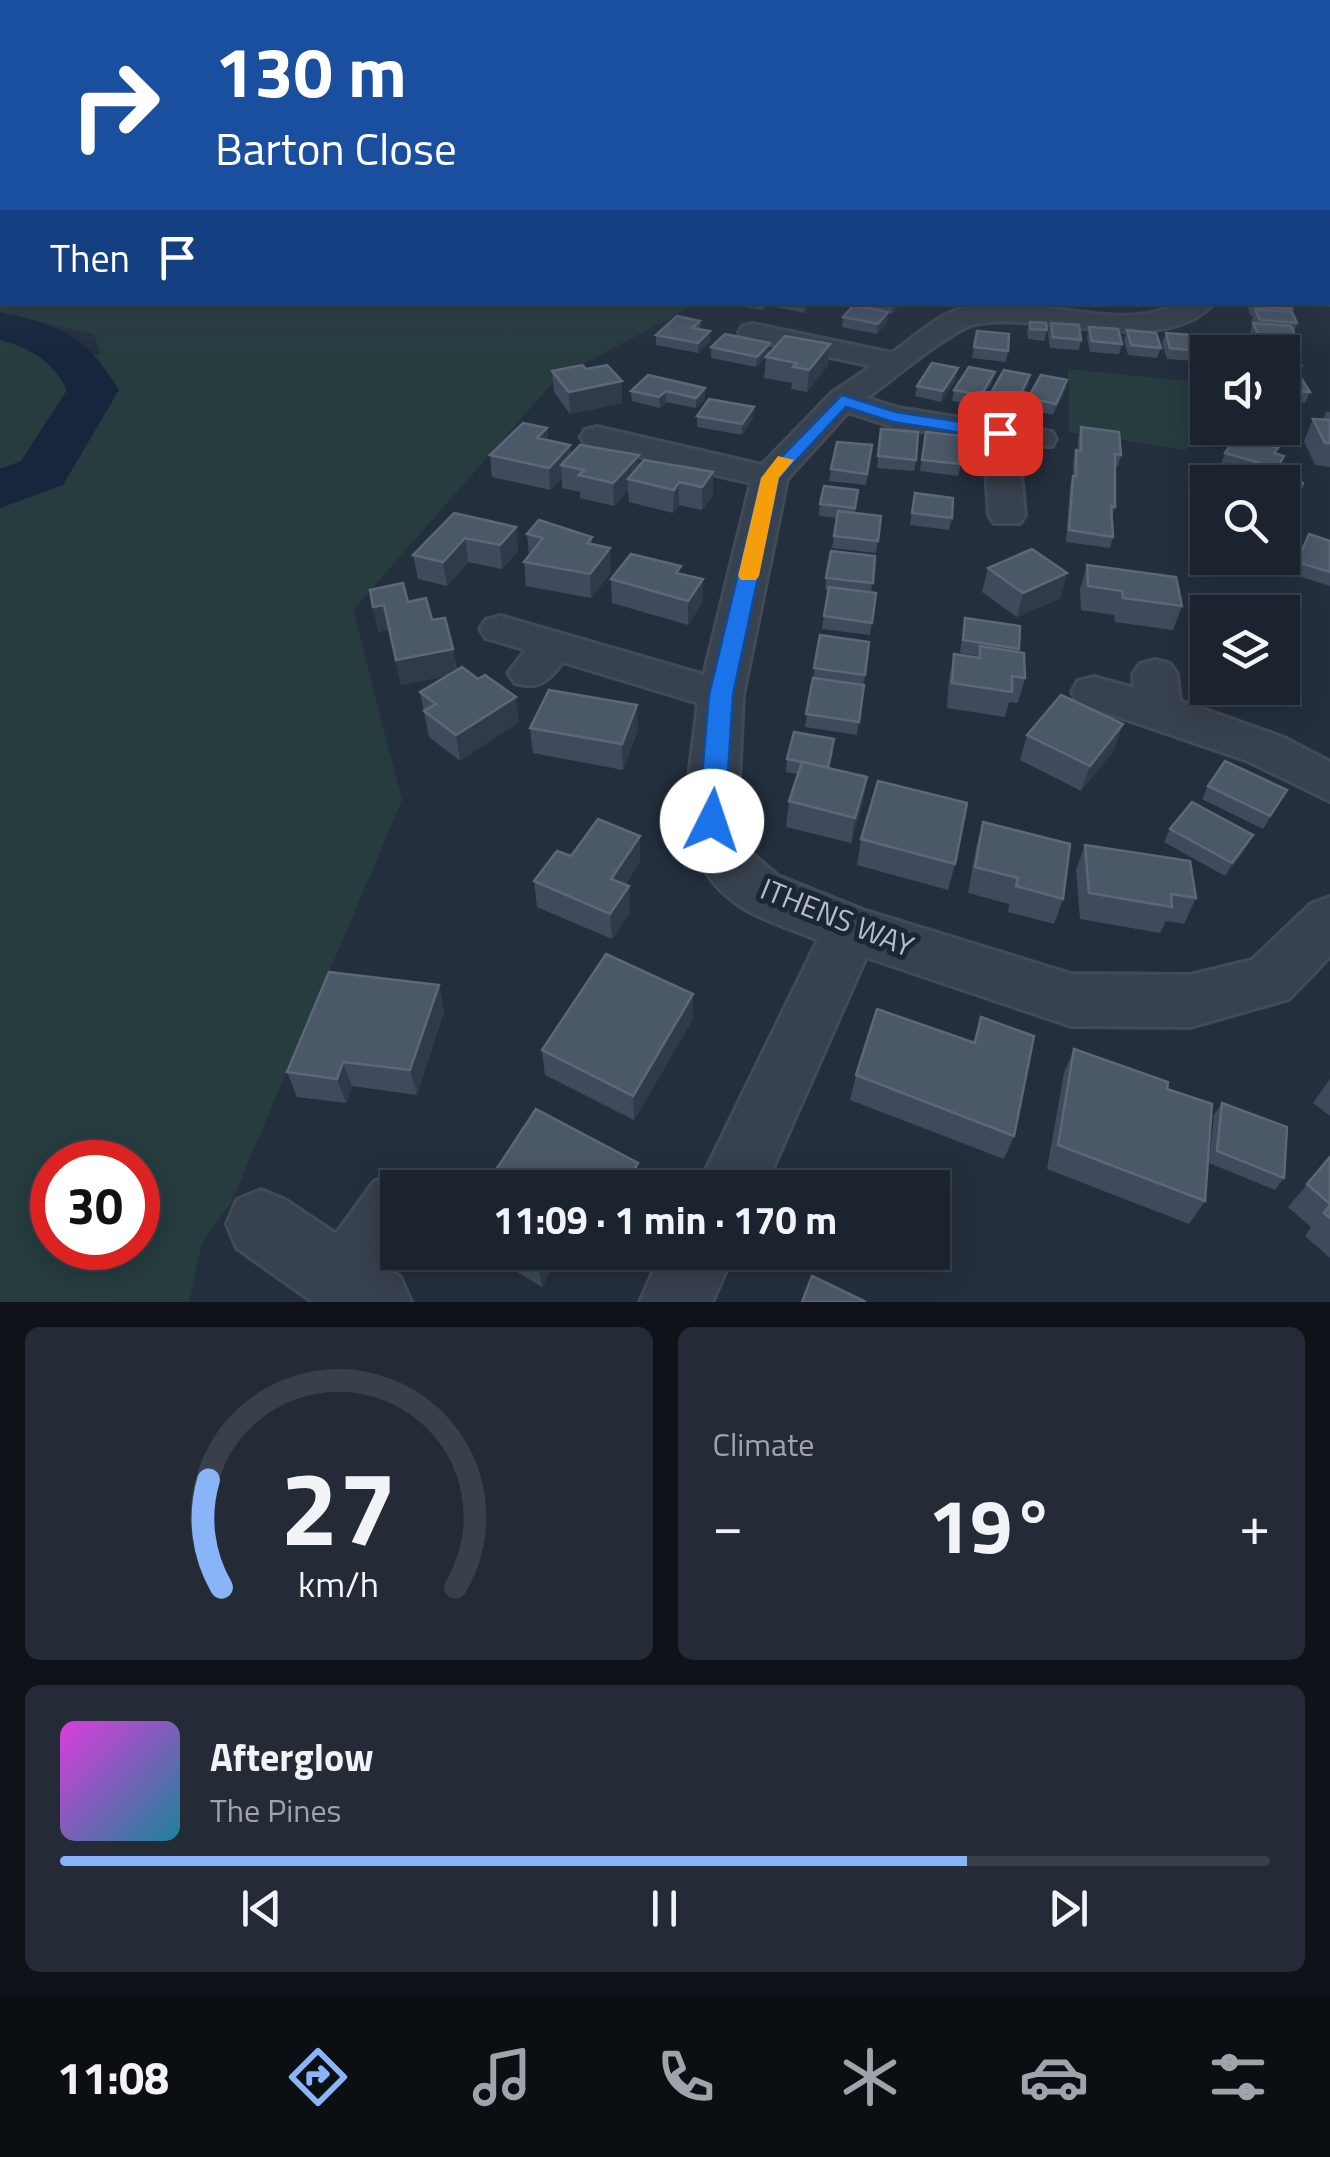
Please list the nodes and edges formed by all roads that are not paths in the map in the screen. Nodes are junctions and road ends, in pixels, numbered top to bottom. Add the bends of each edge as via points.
1 (1195, 305) edge
2 (954, 310) edge
3 (753, 332) dead end
4 (894, 362) junction
5 (842, 400) junction
6 (1000, 433) junction
7 (597, 437) dead end
8 (1040, 439) dead end
9 (770, 478) junction
10 (1006, 515) dead end
11 (501, 629) dead end
12 (1094, 692) dead end
13 (721, 695) junction
14 (1330, 783) edge
15 (1330, 920) edge
16 (851, 928) junction
17 (738, 1170) edge
18 (261, 1224) dead end
19 (380, 1246) edge
20 (691, 1270) edge
21 (360, 1291) edge
22 (676, 1302) edge

1 - 2 street, ITHENS WAY via 1175,316 1110,323
2 - 4 street, ITHENS WAY
3 - 4 street
4 - 5 street, ITHENS WAY
5 - 6 street via 893,417
5 - 9 street, ITHENS WAY
6 - 8 street
6 - 10 street
7 - 9 street
9 - 13 street, ITHENS WAY
11 - 13 street via 542,659
12 - 14 street via 1157,692
13 - 16 street, ITHENS WAY via 712,821 723,860 758,892
15 - 16 street, ITHENS WAY via 1270,981 1190,1000 1070,1000
16 - 17 street
18 - 21 street
19 - 21 street
20 - 22 street

